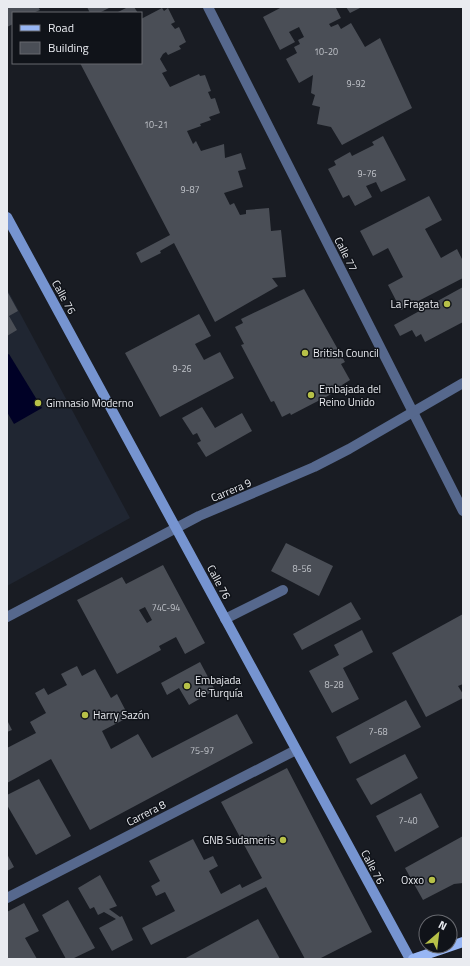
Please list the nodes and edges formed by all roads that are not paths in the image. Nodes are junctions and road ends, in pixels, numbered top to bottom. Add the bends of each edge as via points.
1 (208, 7) edge
2 (7, 217) edge
3 (463, 383) edge
4 (413, 412) junction
5 (463, 511) edge
6 (176, 528) junction
7 (283, 590) dead end
8 (7, 616) edge
9 (225, 619) junction
10 (296, 750) junction
11 (7, 898) edge
12 (463, 942) edge
13 (410, 959) edge
14 (413, 959) edge

1 - 4 street, Calle 77
2 - 6 main road, Calle 76
3 - 4 street, Carrera 9
4 - 5 street, Calle 77
4 - 6 street, Carrera 9 via 314,467
6 - 8 street, Carrera 9
6 - 9 main road, Calle 76
7 - 9 street
9 - 10 main road, Calle 76
10 - 11 street, Carrera 8
10 - 13 main road, Calle 76
12 - 14 main road

